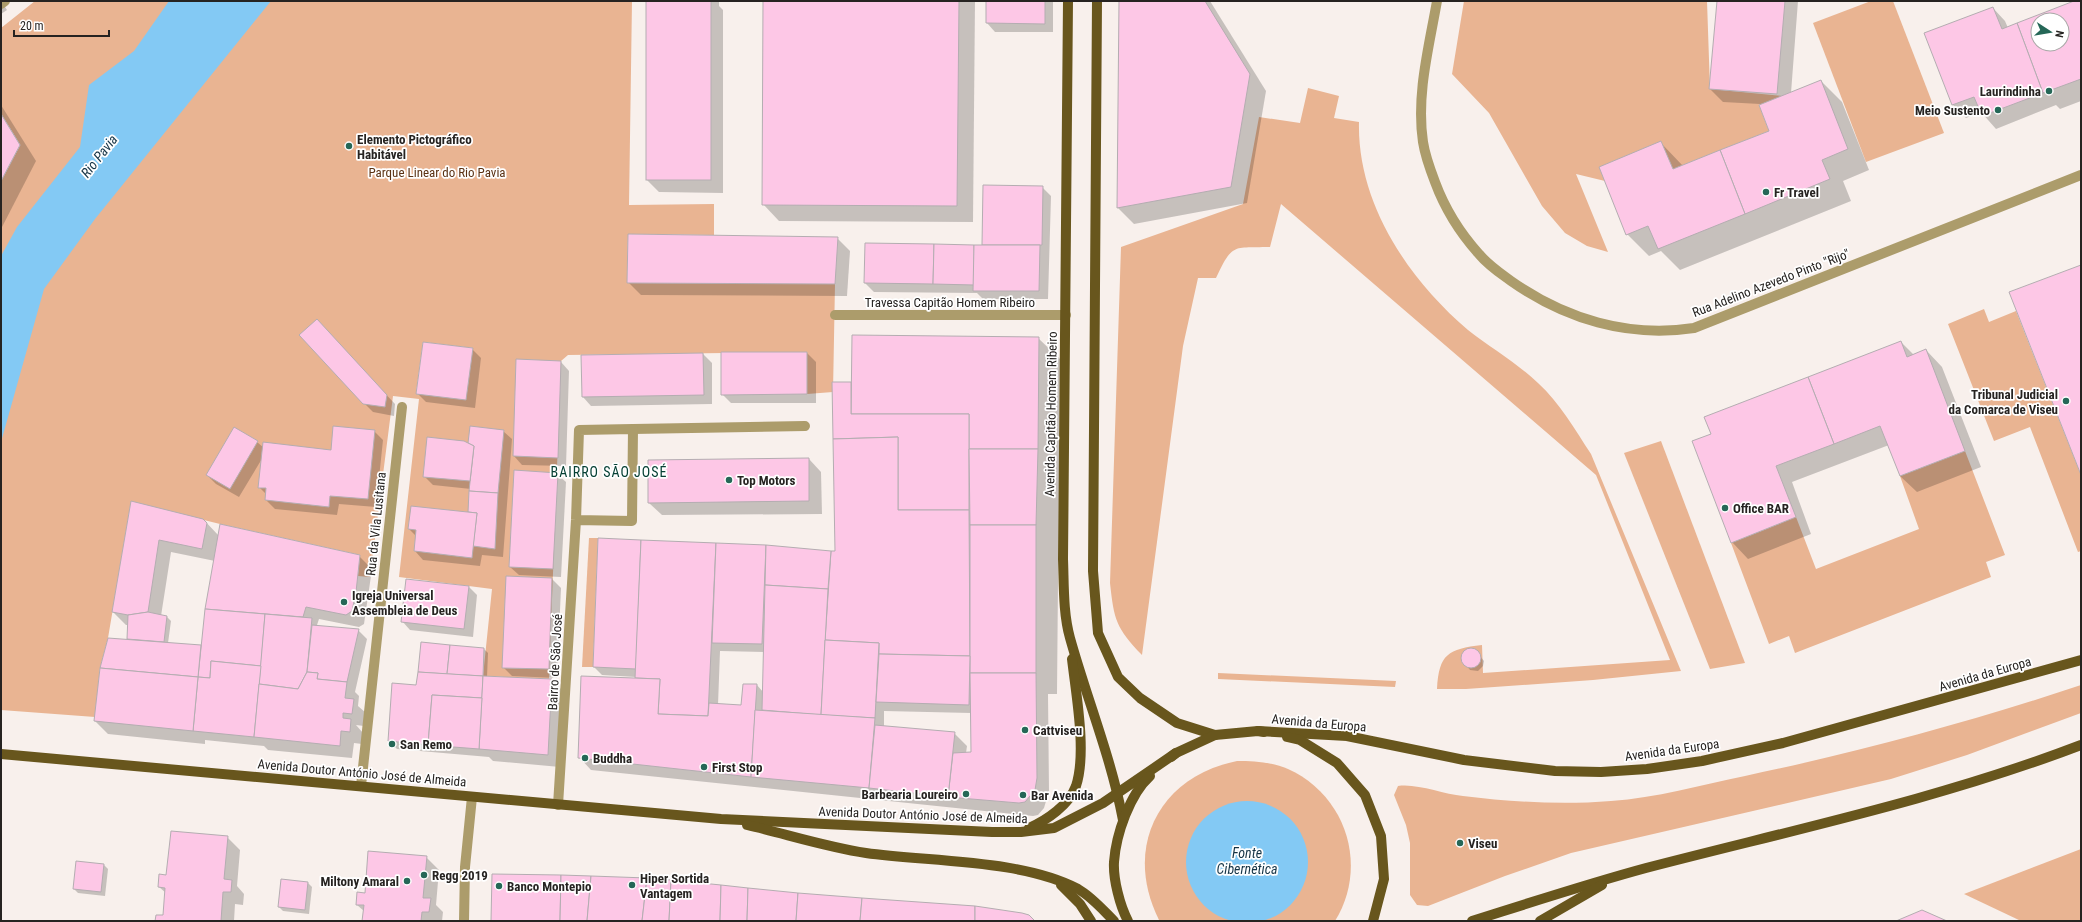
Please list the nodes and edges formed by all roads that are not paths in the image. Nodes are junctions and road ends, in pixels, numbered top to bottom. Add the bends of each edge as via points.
1 (5, 1) edge
2 (1068, 1) edge
3 (1097, 1) edge
4 (1438, 1) edge
5 (1, 4) edge
6 (2081, 175) edge
7 (835, 315) dead end
8 (1066, 315) junction
9 (402, 407) dead end
10 (805, 426) dead end
11 (633, 429) junction
12 (576, 520) junction
13 (1070, 637) junction
14 (2081, 660) edge
15 (1258, 731) junction
16 (1215, 735) junction
17 (2081, 745) edge
18 (1176, 753) junction
19 (1, 754) edge
20 (362, 786) junction
21 (1118, 793) junction
22 (472, 797) junction
23 (558, 805) junction
24 (721, 819) junction
25 (1123, 820) junction
26 (1021, 832) junction
27 (1617, 876) junction
28 (1057, 880) junction
29 (1121, 908) junction
30 (464, 921) edge
31 (1091, 921) edge
32 (1115, 921) edge
33 (1128, 921) edge
34 (1373, 921) edge
35 (1472, 921) edge
36 (1540, 921) edge

1 - 5 street
2 - 8 main road, Avenida Capitão Homem Ribeiro
3 - 16 main road via 1093,571 1098,633 1118,677 1140,698 1177,723
4 - 6 street, Rua Adelino Azevedo Pinto "Rijo" via 1422,87 1421,114 1423,142 1441,196 1464,236 1479,255 1495,269 1528,293 1564,312 1584,319 1642,330 1694,328
7 - 8 street, Travessa Capitão Homem Ribeiro
8 - 13 main road, Avenida Capitão Homem Ribeiro via 1063,559
9 - 20 street, Rua da Vila Lusitana
10 - 11 street, Bairro de São José
11 - 12 street, Bairro de São José via 579,430
11 - 12 street via 632,521
12 - 23 street, Bairro de São José
13 - 21 main road, Avenida Capitão Homem Ribeiro
13 - 26 main road via 1080,744 1076,786 1065,802 1043,822
14 - 15 main road, Avenida da Europa via 1783,743 1702,761 1647,769 1555,771 1464,760 1347,736
15 - 16 main road
15 - 34 main road via 1300,740 1337,763 1365,795 1381,836 1384,879
16 - 18 main road
17 - 27 main road via 1998,774 1917,798
18 - 21 main road, Avenida Doutor António José de Almeida
18 - 25 main road via 1144,782
19 - 20 main road, Avenida Doutor António José de Almeida
20 - 22 main road, Avenida Doutor António José de Almeida
21 - 25 main road, Avenida Capitão Homem Ribeiro
21 - 26 main road, Avenida Doutor António José de Almeida via 1054,828
22 - 23 main road, Avenida Doutor António José de Almeida
22 - 30 street via 465,867
23 - 24 main road, Avenida Doutor António José de Almeida
24 - 26 main road, Avenida Doutor António José de Almeida via 900,829
24 - 28 main road, Avenida Doutor António José de Almeida via 865,853 1019,870
25 - 29 main road via 1114,862
27 - 35 main road
27 - 36 main road
28 - 31 main road via 1080,904
28 - 32 main road, Avenida Doutor António José de Almeida via 1078,889
29 - 32 main road
29 - 33 main road

